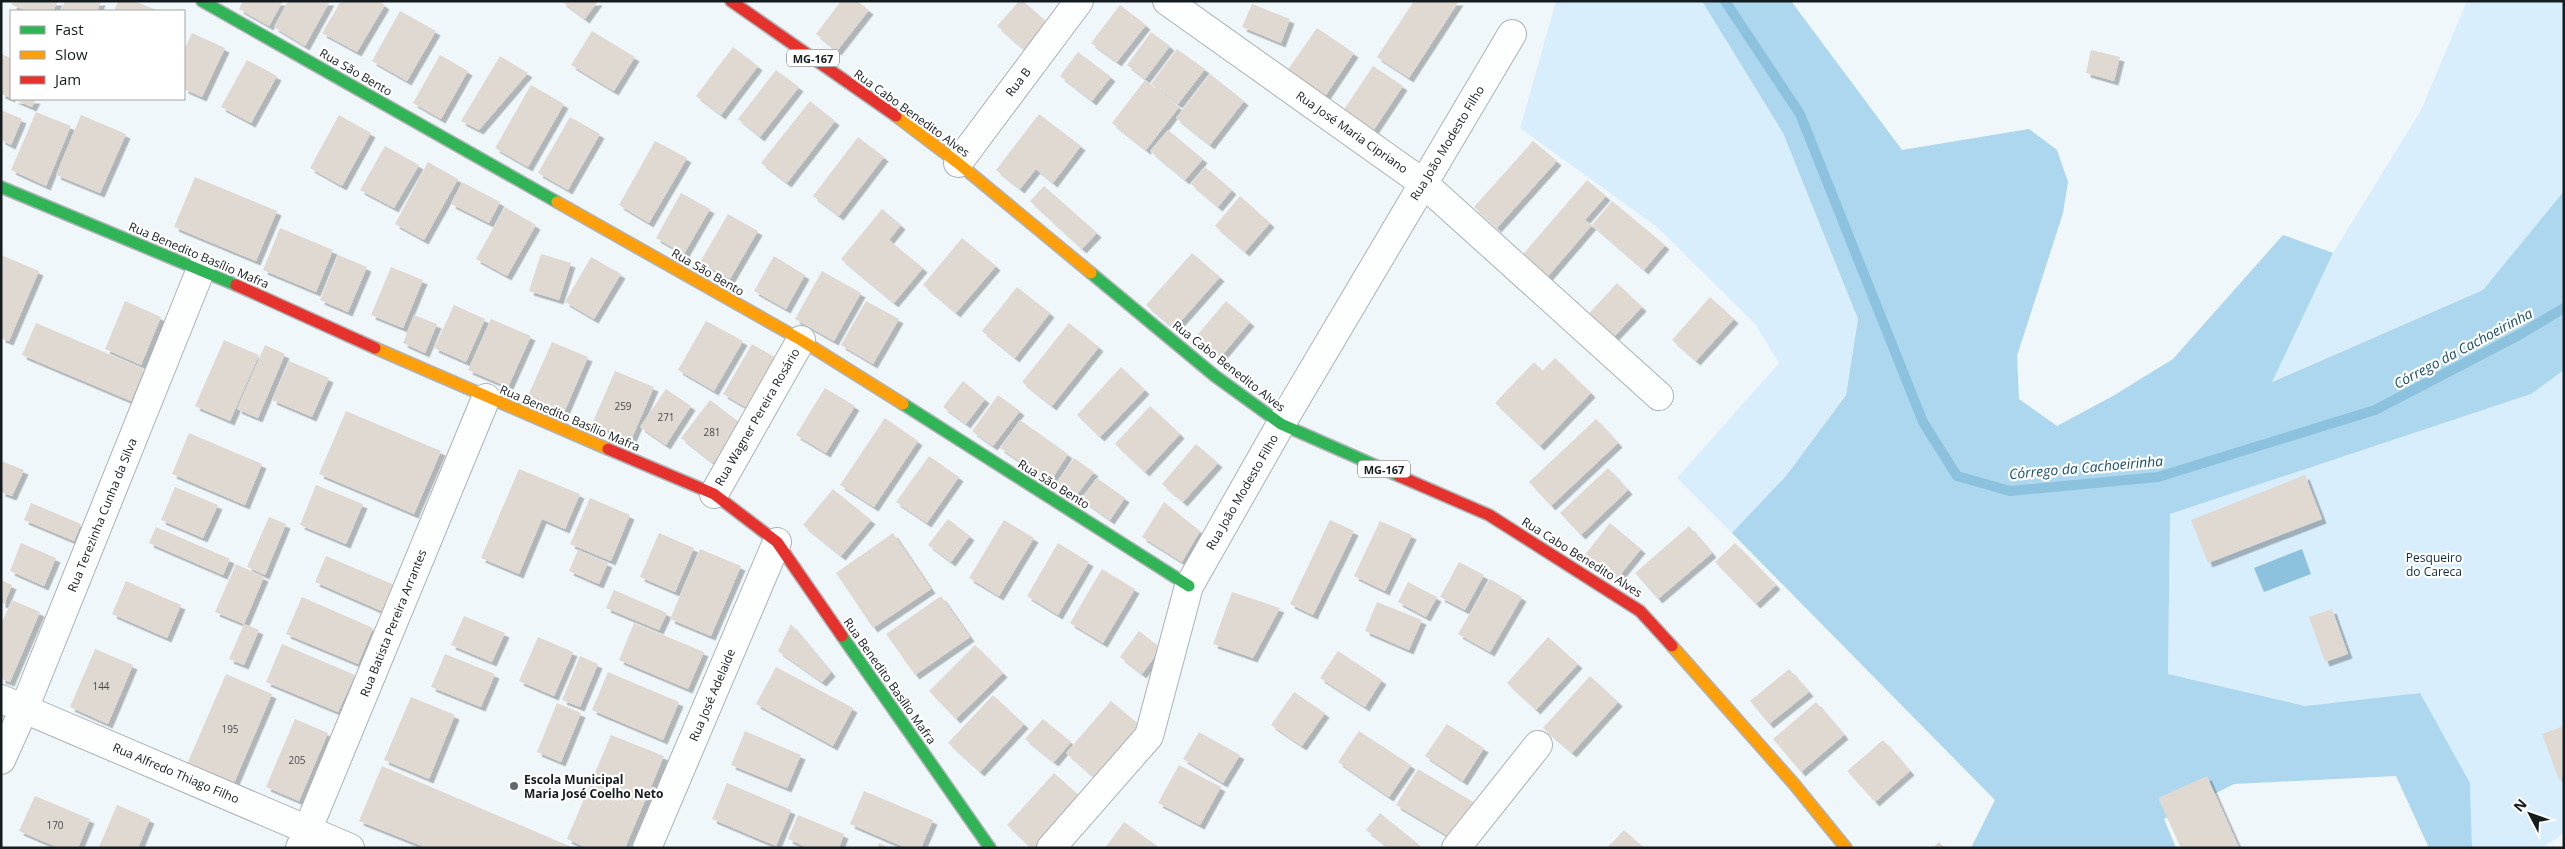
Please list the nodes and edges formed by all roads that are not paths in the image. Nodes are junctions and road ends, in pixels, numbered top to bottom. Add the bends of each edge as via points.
1 (202, 1) edge
2 (731, 1) edge
3 (1079, 1) edge
4 (1168, 1) edge
5 (1512, 34) dead end
6 (958, 163) junction
7 (1423, 183) junction
8 (1, 187) edge
9 (201, 269) junction
10 (801, 340) junction
11 (1659, 396) dead end
12 (486, 398) junction
13 (1281, 424) junction
14 (714, 494) junction
15 (777, 542) junction
16 (1189, 586) junction
17 (13, 704) edge
18 (1538, 745) dead end
19 (1, 760) edge
20 (304, 839) edge
21 (350, 848) edge
22 (647, 848) edge
23 (990, 848) edge
24 (1051, 848) edge
25 (1456, 848) edge
26 (1846, 848) edge

1 - 10 street, Rua São Bento
2 - 6 street, Rua Cabo Benedito Alves / MG-167
3 - 6 street, Rua B
4 - 7 street, Rua José Maria Cipriano
5 - 7 street, Rua João Modesto Filho
6 - 13 street, Rua Cabo Benedito Alves / MG-167 via 1215,376
7 - 11 street, Rua José Maria Cipriano
7 - 13 street, Rua João Modesto Filho
8 - 9 street, Rua Benedito Basílio Mafra
9 - 12 street, Rua Benedito Basílio Mafra
9 - 17 street, Rua Terezinha Cunha da Silva
10 - 14 street, Rua Wagner Pereira Rosário
10 - 16 street, Rua São Bento
12 - 14 street, Rua Benedito Basílio Mafra
12 - 20 street, Rua Batista Pereira Arrantes
13 - 16 street, Rua João Modesto Filho
13 - 26 street, Rua Cabo Benedito Alves / MG-167 via 1489,515 1640,611 1782,770
14 - 15 street, Rua Benedito Basílio Mafra
15 - 22 street, Rua José Adelaide
15 - 23 street, Rua Benedito Basílio Mafra
16 - 24 street, Rua João Modesto Filho via 1149,736
17 - 19 street, Rua Terezinha Cunha da Silva
17 - 20 street, Rua Alfredo Thiago Filho
18 - 25 street
20 - 21 street, Rua Alfredo Thiago Filho

